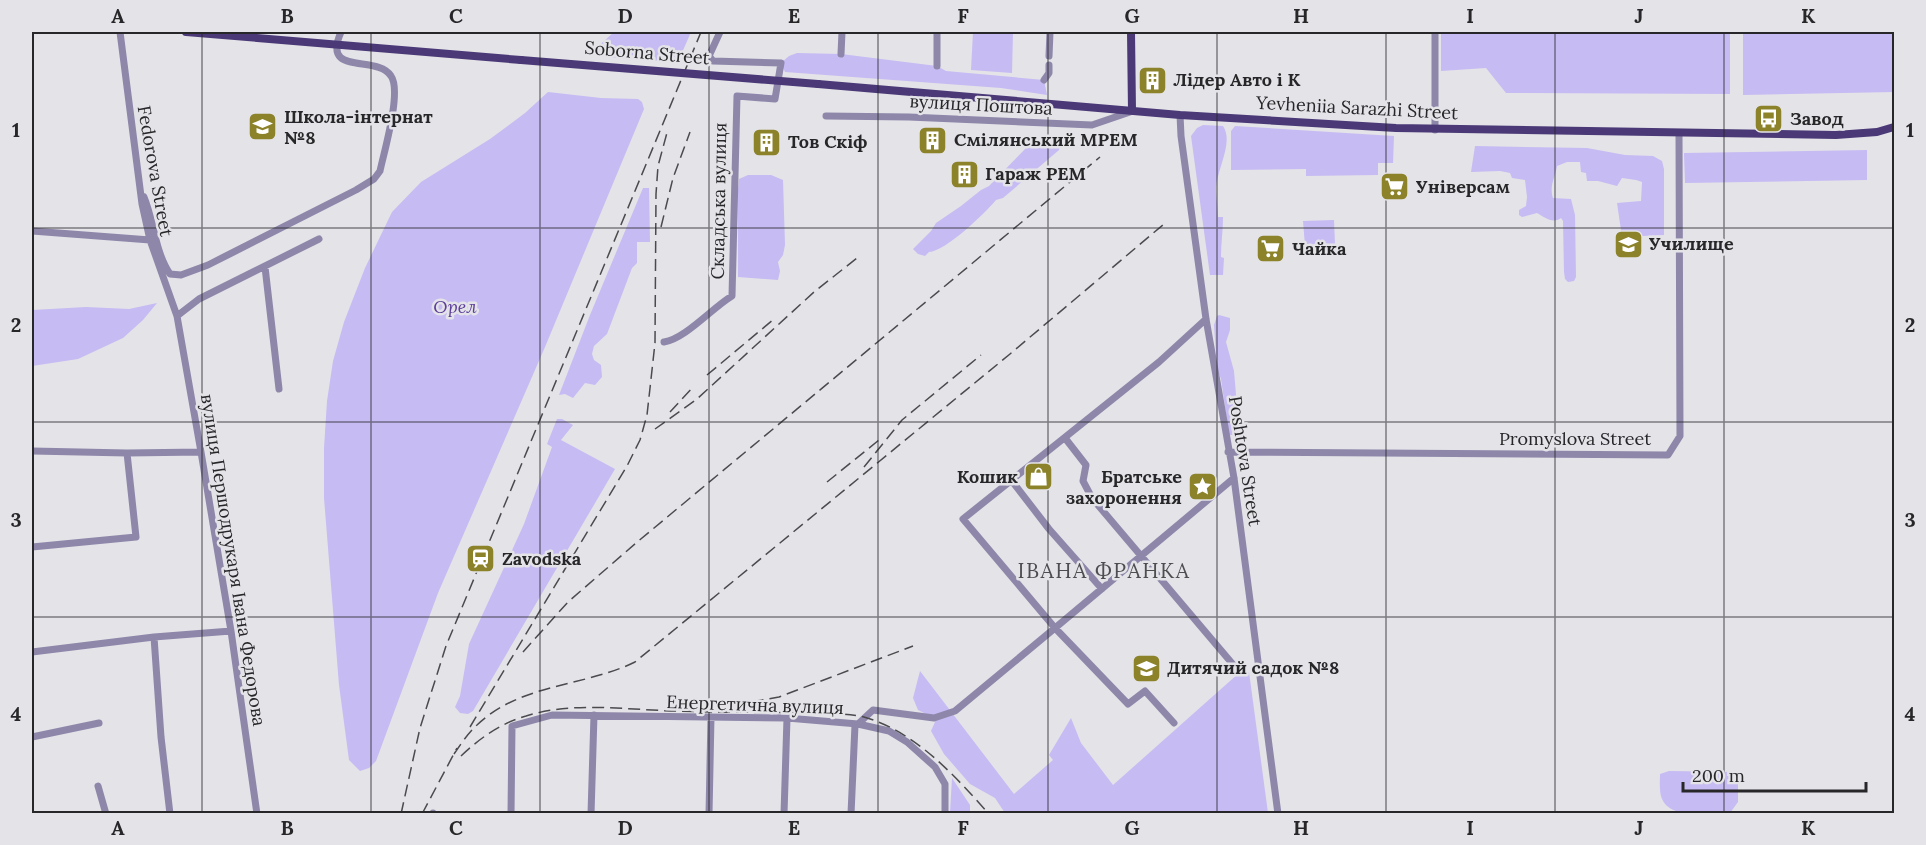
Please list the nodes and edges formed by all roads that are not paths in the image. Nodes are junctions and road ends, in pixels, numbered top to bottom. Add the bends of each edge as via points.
1 (120, 32) edge
2 (186, 32) edge
3 (341, 32) edge
4 (720, 32) edge
5 (842, 32) edge
6 (938, 32) edge
7 (1050, 32) edge
8 (1131, 32) edge
9 (1435, 32) edge
10 (258, 34) edge
11 (337, 44) junction
12 (841, 54) dead end
13 (1050, 56) dead end
14 (1049, 65) dead end
15 (937, 66) dead end
16 (1044, 80) dead end
17 (818, 84) joint
18 (1132, 111) junction
19 (1180, 115) junction
20 (826, 116) dead end
21 (1894, 127) edge
22 (1435, 130) junction
23 (1679, 133) junction
24 (140, 186) junction
25 (32, 231) edge
26 (319, 239) dead end
27 (150, 240) junction
28 (265, 267) junction
29 (176, 314) junction
30 (1206, 319) junction
31 (664, 342) dead end
32 (279, 389) dead end
33 (1065, 438) junction
34 (32, 451) edge
35 (201, 452) junction
36 (1228, 452) junction
37 (127, 453) junction
38 (1234, 478) junction
39 (1012, 481) junction
40 (32, 547) edge
41 (1142, 556) junction
42 (1102, 589) junction
43 (1055, 628) junction
44 (231, 631) junction
45 (154, 637) junction
46 (32, 652) edge
47 (1236, 668) dead end
48 (594, 715) junction
49 (711, 717) junction
50 (787, 718) junction
51 (99, 723) dead end
52 (1174, 723) dead end
53 (857, 724) junction
54 (32, 737) edge
55 (98, 786) dead end
56 (106, 813) edge
57 (170, 813) edge
58 (257, 813) edge
59 (511, 813) edge
60 (591, 813) edge
61 (709, 813) edge
62 (784, 813) edge
63 (851, 813) edge
64 (945, 813) edge
65 (1278, 813) edge

1 - 24 street, Fedorova Street
2 - 10 main road, Soborna Street
3 - 11 street
4 - 31 street, Складська вулиця via 709,56 713,61 781,63 775,99 737,96 732,296 676,338
5 - 12 street
6 - 15 street
7 - 13 street
8 - 18 main road
9 - 22 street
10 - 11 main road, Soborna Street
11 - 17 main road, Soborna Street, bridge
11 - 24 street via 346,63 374,65 389,72 395,83 393,113 380,171 374,178 208,265 181,275 170,274 164,266
14 - 16 street
17 - 18 main road, Yevheniia Sarazhi Street
18 - 19 main road, Yevheniia Sarazhi Street
18 - 20 street, вулиця Поштова via 1092,125
19 - 22 main road, Yevheniia Sarazhi Street
19 - 30 street, Poshtova Street
21 - 23 main road, Yevheniia Sarazhi Street via 1836,135
22 - 23 main road, Yevheniia Sarazhi Street
23 - 36 street, Promyslova Street via 1680,436 1668,454
24 - 27 street, Fedorova Street
25 - 27 street
26 - 28 street
27 - 29 street, Fedorova Street
28 - 29 street
28 - 32 street
29 - 35 street, вулиця Першодрукаря Івана Федорова
30 - 33 street
30 - 36 street, Poshtova Street
33 - 39 street
33 - 41 street via 1086,465 1083,481 1092,498
34 - 37 street
35 - 37 street
35 - 44 street, вулиця Першодрукаря Івана Федорова
36 - 38 street, Poshtova Street
37 - 40 street via 136,537
38 - 41 street
38 - 65 street, Poshtova Street
39 - 42 street
39 - 43 street via 963,519
41 - 42 street
41 - 47 street
42 - 43 street
43 - 52 street via 1128,704 1145,691
43 - 53 street via 955,711 934,718 873,710
44 - 45 street
44 - 58 street, вулиця Першодрукаря Івана Федорова
45 - 46 street
45 - 57 street via 160,737
48 - 49 street, Енергетична вулиця
48 - 59 street, Енергетична вулиця via 552,715 512,726
48 - 60 street
49 - 50 street, Енергетична вулиця
49 - 61 street
50 - 53 street, Енергетична вулиця
50 - 62 street
51 - 54 street
53 - 63 street
53 - 64 street, Енергетична вулиця via 889,731 935,767 945,784
55 - 56 street

